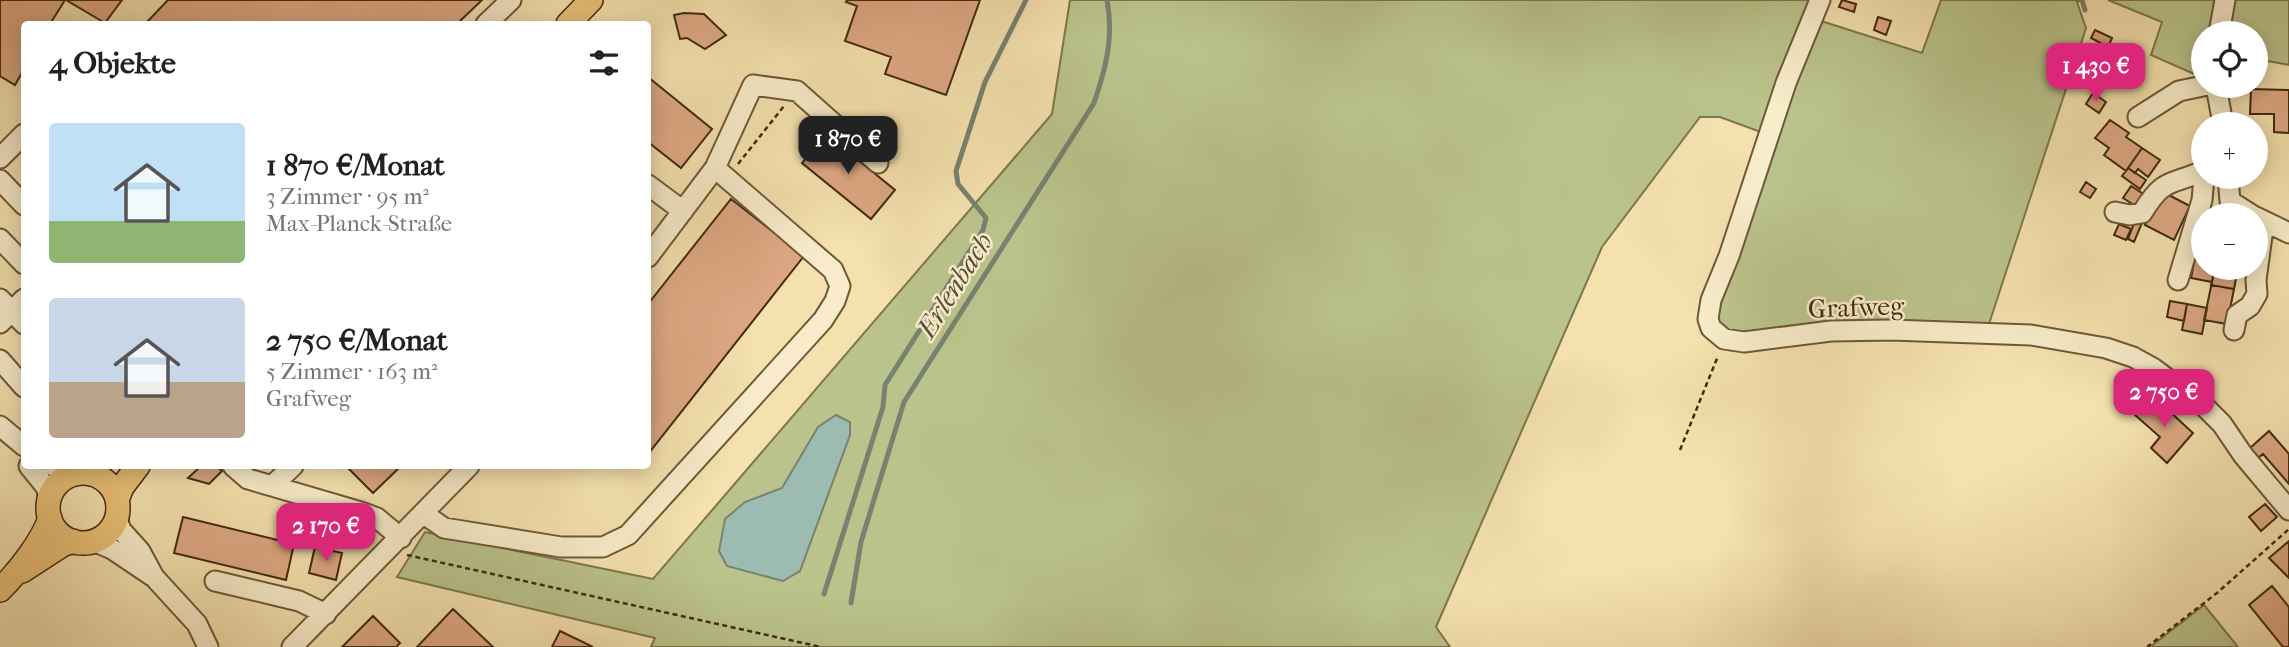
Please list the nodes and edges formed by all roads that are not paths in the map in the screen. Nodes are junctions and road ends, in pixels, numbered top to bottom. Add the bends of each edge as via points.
1 (511, 0) edge
2 (591, 0) edge
3 (1820, 0) edge
4 (2225, 0) edge
5 (489, 21) edge
6 (571, 21) edge
7 (2221, 21) edge
8 (2191, 88) edge
9 (2138, 117) dead end
10 (21, 137) edge
11 (0, 158) edge
12 (877, 163) dead end
13 (715, 168) junction
14 (2191, 175) edge
15 (0, 180) edge
16 (651, 187) edge
17 (2203, 189) edge
18 (21, 202) edge
19 (683, 211) junction
20 (2115, 212) dead end
21 (2268, 223) edge
22 (2289, 233) edge
23 (0, 239) edge
24 (651, 253) edge
25 (21, 261) edge
26 (2178, 280) dead end
27 (2256, 280) edge
28 (2234, 330) dead end
29 (0, 360) edge
30 (21, 384) edge
31 (13, 437) edge
32 (21, 453) edge
33 (32, 469) edge
34 (136, 469) edge
35 (236, 469) edge
36 (290, 469) edge
37 (466, 469) edge
38 (84, 470) edge
39 (272, 486) junction
40 (50, 508) junction
41 (117, 509) junction
42 (2289, 510) edge
43 (424, 514) junction
44 (401, 538) junction
45 (83, 541) junction
46 (154, 577) junction
47 (215, 581) dead end
48 (8, 582) edge
49 (326, 614) junction
50 (208, 647) edge
51 (292, 647) edge

1 - 5 street
2 - 6 main road
3 - 42 street, Grafweg via 1710,300 1711,328 1724,339 1744,342 1831,331 1914,331 2031,335 2106,348 2153,368 2205,407
4 - 7 street
8 - 9 street
10 - 11 street
12 - 13 street via 797,91 753,85
13 - 19 street
13 - 43 street via 833,270 840,286 822,320 628,535 603,547 561,547 444,528
14 - 20 street via 2156,189 2142,213
15 - 18 street
16 - 19 street
17 - 26 street
19 - 24 street
21 - 22 street
23 - 25 street
27 - 28 street via 2257,294 2237,315
29 - 30 street
31 - 32 street
33 - 40 street via 46,486
34 - 41 main road via 122,487
35 - 39 street via 248,480
36 - 39 street
37 - 43 street
38 - 40 main road via 59,482
38 - 41 main road via 106,481
39 - 44 street via 362,512
40 - 45 main road via 58,532
40 - 48 main road via 43,535
41 - 45 main road via 108,533
41 - 46 street via 121,530
43 - 44 street
44 - 49 street
45 - 46 street via 112,549
45 - 48 main road via 62,545
46 - 50 street via 188,612
47 - 49 street via 299,601
49 - 51 street

